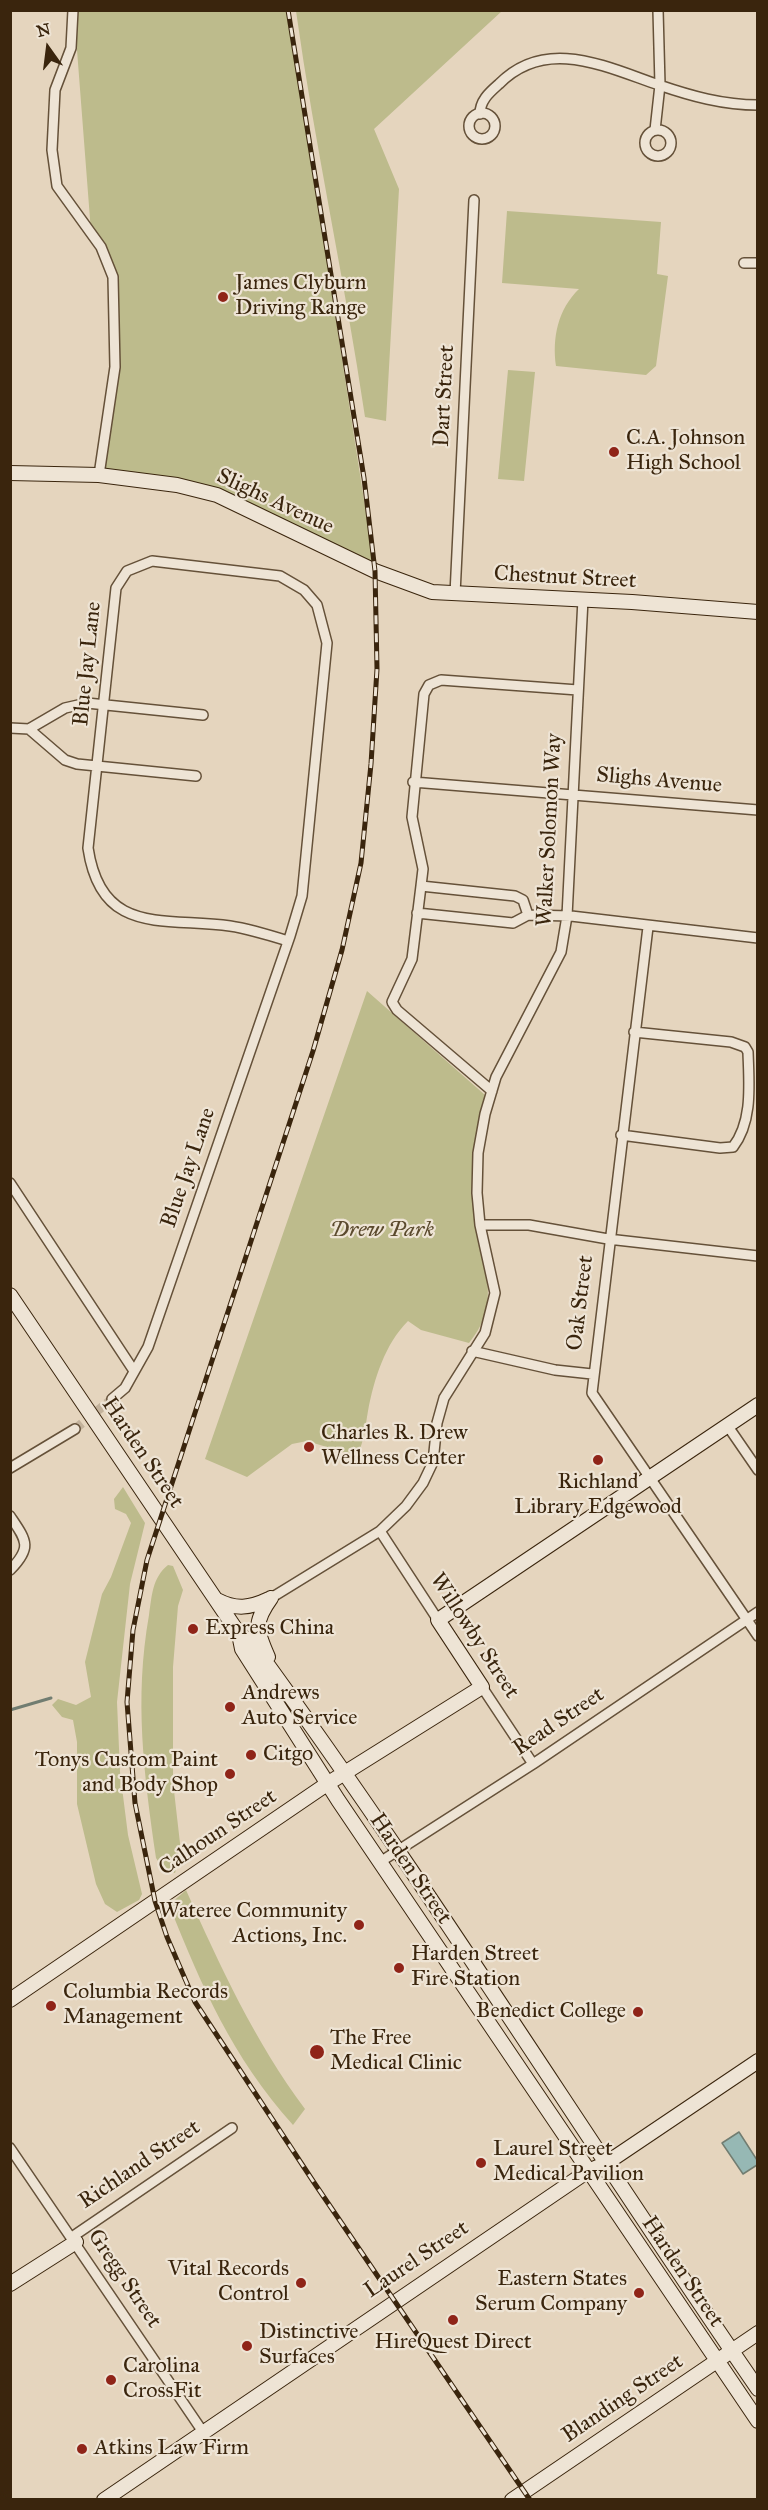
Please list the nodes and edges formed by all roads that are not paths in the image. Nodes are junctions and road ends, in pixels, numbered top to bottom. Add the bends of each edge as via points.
1 (73, 10) edge
2 (658, 10) edge
3 (660, 85) junction
4 (758, 105) edge
5 (480, 114) dead end
6 (655, 130) dead end
7 (474, 200) dead end
8 (744, 263) dead end
9 (758, 263) edge
10 (10, 473) edge
11 (99, 475) junction
12 (375, 572) joint
13 (455, 594) junction
14 (583, 599) junction
15 (758, 612) edge
16 (578, 690) junction
17 (103, 705) junction
18 (202, 715) dead end
19 (10, 728) edge
20 (29, 729) junction
21 (96, 766) junction
22 (196, 776) dead end
23 (413, 782) junction
24 (572, 795) junction
25 (758, 810) edge
26 (421, 886) junction
27 (417, 913) junction
28 (528, 915) junction
29 (567, 916) junction
30 (648, 927) junction
31 (758, 938) edge
32 (288, 941) junction
33 (634, 1032) junction
34 (492, 1091) junction
35 (753, 1099) edge
36 (621, 1135) junction
37 (10, 1183) edge
38 (480, 1226) junction
39 (608, 1239) junction
40 (758, 1256) edge
41 (10, 1295) edge
42 (472, 1352) junction
43 (134, 1371) junction
44 (592, 1374) junction
45 (112, 1399) tunnel mouth
46 (758, 1405) edge
47 (727, 1425) junction
48 (75, 1429) tunnel mouth
49 (10, 1468) edge
50 (758, 1470) edge
51 (648, 1478) junction
52 (10, 1516) edge
53 (380, 1531) junction
54 (10, 1570) edge
55 (271, 1598) junction
56 (216, 1600) junction
57 (758, 1612) edge
58 (746, 1619) junction
59 (438, 1620) junction
60 (238, 1634) junction
61 (758, 1636) edge
62 (279, 1681) junction
63 (483, 1687) junction
64 (533, 1764) junction
65 (346, 1772) junction
66 (327, 1784) junction
67 (399, 1851) junction
68 (380, 1862) junction
69 (10, 2000) edge
70 (758, 2061) edge
71 (232, 2128) dead end
72 (10, 2148) edge
73 (605, 2164) junction
74 (588, 2171) junction
75 (74, 2240) junction
76 (10, 2284) edge
77 (758, 2333) edge
78 (731, 2351) junction
79 (717, 2361) junction
80 (758, 2389) edge
81 (758, 2421) edge
82 (203, 2432) junction
83 (104, 2499) edge
84 (512, 2499) edge

1 - 11 street via 71,48 55,90 52,150 57,186 101,247 113,277 115,367
2 - 3 street
3 - 4 street via 715,102
3 - 5 street via 582,58 556,58 531,63 506,76 485,97
3 - 6 street
7 - 13 street, Dart Street
8 - 9 street
10 - 11 street, Slighs Avenue
11 - 12 street, Slighs Avenue via 177,484 217,495
12 - 13 street, Chestnut Street via 421,590
13 - 14 street, Chestnut Street
14 - 15 street, Chestnut Street
14 - 16 street, Walker Solomon Way
16 - 23 street via 441,680 429,685 424,694
16 - 24 street, Walker Solomon Way
17 - 18 street
17 - 20 street via 74,705
17 - 21 street, Blue Jay Lane
17 - 32 street, Blue Jay Lane via 116,588 127,572 152,561 279,576 304,590 317,605 327,643 302,896
19 - 20 street
20 - 21 street via 65,760
21 - 22 street
21 - 32 street, Blue Jay Lane via 88,848 91,871 99,891 115,906 166,923 229,926
23 - 24 street, Slighs Avenue
23 - 26 street via 412,818 423,869
24 - 25 street, Slighs Avenue
24 - 29 street, Walker Solomon Way
26 - 27 street
26 - 28 street via 515,896 523,900
27 - 28 street via 513,923
27 - 34 street via 412,959 392,1002
28 - 29 street
29 - 30 street
29 - 34 street, Walker Solomon Way via 561,952
30 - 31 street
30 - 33 street, Oak Street
32 - 43 street, Blue Jay Lane via 148,1347
33 - 35 street via 731,1042 745,1047
33 - 36 street, Oak Street
34 - 38 street, Walker Solomon Way via 478,1153
35 - 36 street via 741,1137 733,1147
36 - 39 street, Oak Street
37 - 43 street
38 - 39 street via 529,1225
38 - 42 street, Walker Solomon Way via 495,1293 485,1333
39 - 40 street
39 - 44 street, Oak Street
41 - 56 street, Harden Street
42 - 44 street
42 - 53 street, Walker Solomon Way via 444,1398 433,1461 423,1483
43 - 45 street, Blue Jay Lane via 125,1388
44 - 51 street, Oak Street via 592,1393
46 - 47 street
47 - 50 street
47 - 51 street
48 - 49 street
51 - 58 street, Oak Street
51 - 59 street
52 - 54 street via 26,1540 25,1553
53 - 55 street, Walker Solomon Way
53 - 59 street, Willowby Street
55 - 56 street via 240,1608
55 - 62 street via 259,1616 257,1629
56 - 60 street, Harden Street
57 - 58 street, Read Street
58 - 61 street, Oak Street
58 - 64 street, Read Street
59 - 63 street, Willowby Street
60 - 62 street, Harden Street via 251,1642
60 - 66 street, Harden Street via 242,1649
62 - 65 street, Harden Street
63 - 64 street, Willowby Street
63 - 65 street, Calhoun Street
64 - 67 street, Read Street
65 - 66 street, Calhoun Street
65 - 67 street, Harden Street
66 - 68 street, Harden Street
66 - 69 street, Calhoun Street
67 - 68 street, Read Street
67 - 73 street, Harden Street
68 - 74 street, Harden Street
70 - 73 street, Laurel Street
71 - 75 street, Richland Street
72 - 75 street, Gregg Street
73 - 74 street, Laurel Street
73 - 78 street, Harden Street
74 - 79 street, Harden Street
74 - 82 street, Laurel Street
75 - 76 street, Richland Street
75 - 82 street, Gregg Street
77 - 78 street, Blanding Street
78 - 79 street, Blanding Street
78 - 80 street, Harden Street
79 - 81 street, Harden Street
79 - 84 street, Blanding Street
82 - 83 street, Laurel Street

